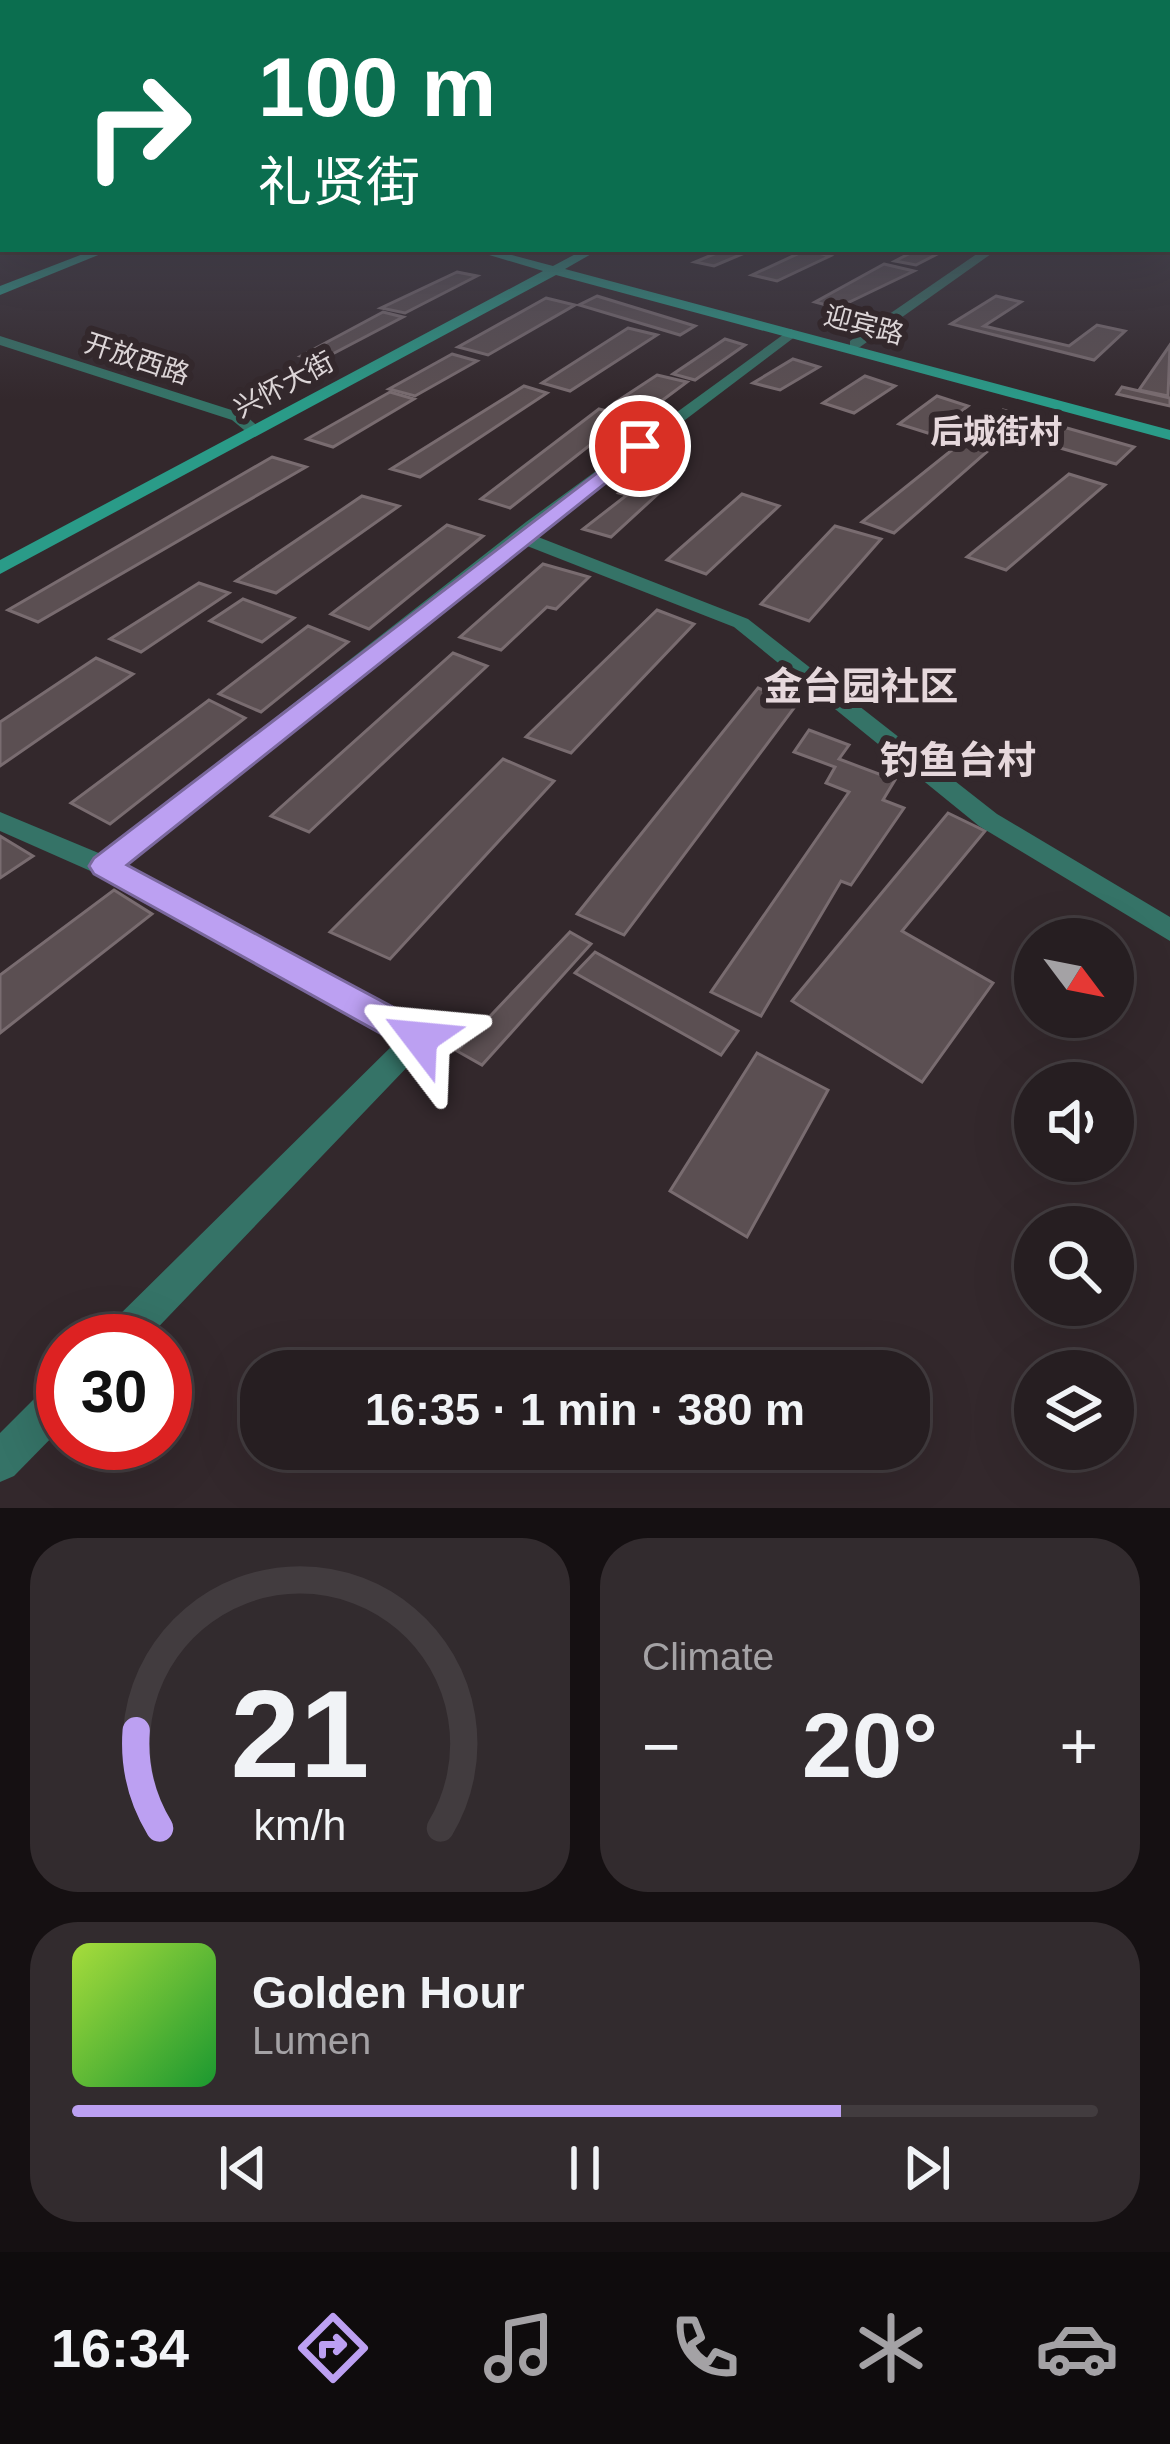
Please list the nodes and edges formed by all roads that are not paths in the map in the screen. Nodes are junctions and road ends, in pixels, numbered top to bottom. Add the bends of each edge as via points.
1 (70, 258) edge
2 (81, 258) edge
3 (516, 258) edge
4 (531, 258) edge
5 (564, 258) edge
6 (573, 258) edge
7 (978, 258) edge
8 (554, 267) junction
9 (0, 288) edge
10 (791, 333) junction
11 (0, 340) edge
12 (855, 344) junction
13 (252, 427) junction
14 (1170, 431) edge
15 (520, 537) junction
16 (0, 555) edge
17 (0, 568) edge
18 (0, 820) edge
19 (104, 866) junction
20 (1170, 930) edge
21 (146, 1314) edge
22 (36, 1425) edge
23 (0, 1462) edge

1 - 9 main road
2 - 9 main road
3 - 8 main road, 迎宾路
4 - 8 main road, 迎宾路
5 - 8 main road, 兴怀大街
6 - 8 main road, 兴怀大街
7 - 12 street
8 - 10 main road, 迎宾路
8 - 12 main road, 迎宾路
8 - 13 main road, 兴怀大街
10 - 14 main road, 迎宾路
10 - 15 street
11 - 13 street, 开放西路
12 - 14 main road, 迎宾路
13 - 16 main road, 兴怀大街
13 - 17 main road, 兴怀大街
15 - 19 street
15 - 20 street via 741,623 988,820
18 - 19 street
19 - 21 street via 420,1038
22 - 23 street

